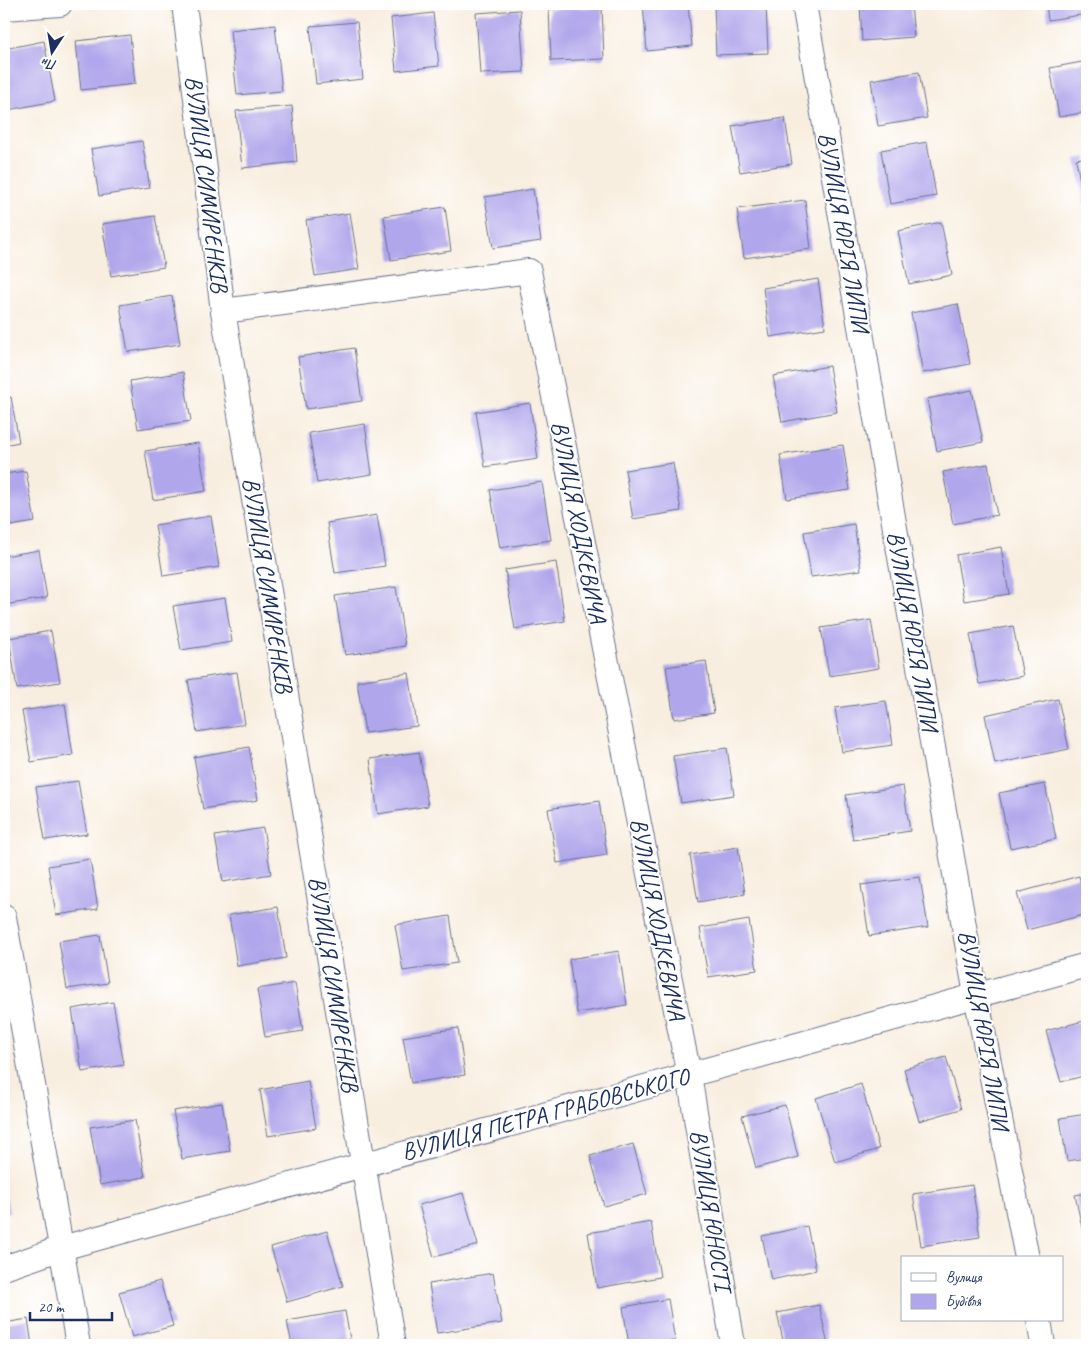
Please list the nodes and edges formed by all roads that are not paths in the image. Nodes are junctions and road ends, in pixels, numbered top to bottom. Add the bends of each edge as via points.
1 (60, 4) edge
2 (184, 4) edge
3 (804, 4) edge
4 (4, 8) edge
5 (223, 311) junction
6 (4, 917) edge
7 (1087, 965) edge
8 (976, 995) junction
9 (689, 1075) junction
10 (363, 1164) junction
11 (62, 1248) junction
12 (1027, 1256) edge
13 (4, 1268) edge
14 (1038, 1322) edge
15 (78, 1345) edge
16 (393, 1345) edge
17 (733, 1345) edge
18 (1043, 1345) edge

1 - 4 street
2 - 5 street, ВУЛИЦЯ СИМИРЕНКІВ
3 - 8 street, ВУЛИЦЯ ЮРІЯ ЛИПИ
5 - 9 street, ВУЛИЦЯ ХОДКЕВИЧА via 529,271
5 - 10 street, ВУЛИЦЯ СИМИРЕНКІВ
6 - 11 street
7 - 8 street, ВУЛИЦЯ ПЕТРА ГРАБОВСЬКОГО
8 - 9 street, ВУЛИЦЯ ПЕТРА ГРАБОВСЬКОГО
8 - 12 street, ВУЛИЦЯ ЮРІЯ ЛИПИ
9 - 10 street, ВУЛИЦЯ ПЕТРА ГРАБОВСЬКОГО
9 - 17 street, ВУЛИЦЯ ЮНОСТІ
10 - 11 street, ВУЛИЦЯ ПЕТРА ГРАБОВСЬКОГО
10 - 16 street, ВУЛИЦЯ СИМИРЕНКІВ
11 - 13 street, ВУЛИЦЯ ПЕТРА ГРАБОВСЬКОГО
11 - 15 street
14 - 18 street

